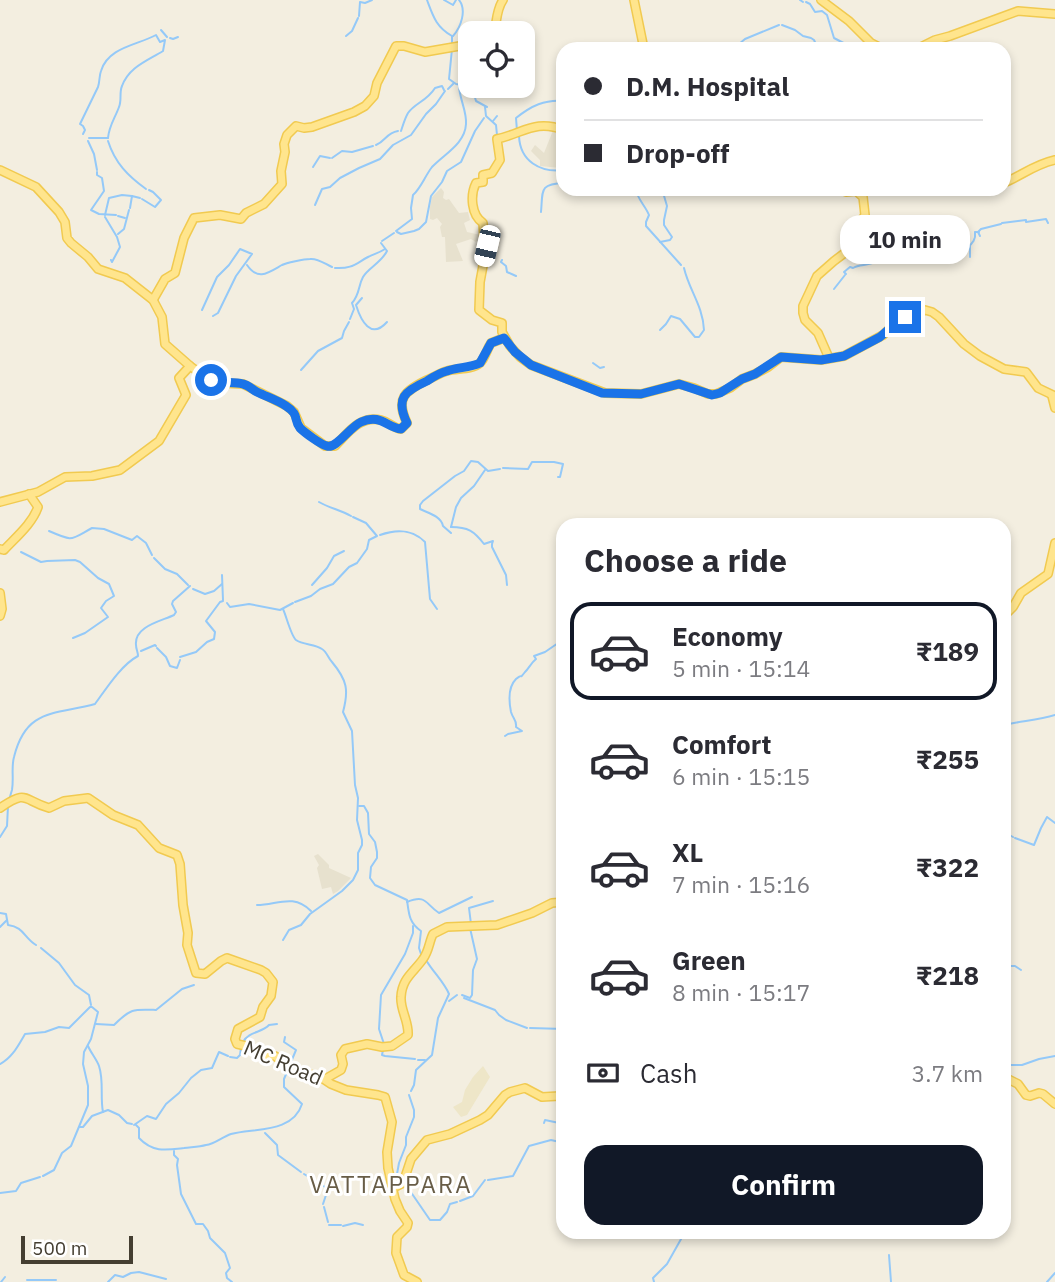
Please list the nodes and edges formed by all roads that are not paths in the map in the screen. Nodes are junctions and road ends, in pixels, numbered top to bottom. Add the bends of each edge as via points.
1 (503, 0) edge
2 (634, 0) edge
3 (821, 0) edge
4 (1055, 14) edge
5 (497, 21) edge
6 (643, 42) edge
7 (870, 42) edge
8 (931, 42) edge
9 (458, 46) edge
10 (556, 126) edge
11 (1055, 160) edge
12 (0, 170) edge
13 (1011, 180) edge
14 (862, 196) edge
15 (153, 300) junction
16 (504, 338) junction
17 (829, 358) junction
18 (190, 366) junction
19 (1054, 396) edge
20 (1055, 408) edge
21 (29, 494) junction
22 (0, 502) edge
23 (1055, 543) edge
24 (0, 549) edge
25 (0, 593) edge
26 (1011, 609) edge
27 (0, 616) edge
28 (6, 804) edge
29 (556, 903) edge
30 (325, 1079) junction
31 (1011, 1080) edge
32 (556, 1096) edge
33 (1055, 1104) edge
34 (393, 1186) junction
35 (417, 1282) edge

1 - 5 main road
2 - 6 main road
3 - 7 main road
4 - 8 main road via 1018,12
9 - 15 main road via 427,51 396,46 375,95 365,106 309,128 296,126 284,144 282,184 264,204 241,219 214,215 192,219 175,273 165,279
10 - 16 main road via 543,125 497,139 500,159 492,173 483,175 483,183 475,184 472,198 488,244 480,310 502,323
11 - 13 main road
12 - 15 main road via 36,187 59,212 67,238 96,267 125,278
14 - 17 main road via 863,220 849,238 850,249 817,276 803,306 805,320 818,333
15 - 18 main road via 162,317 165,344
16 - 17 main road via 531,365 605,393 641,394 679,384 716,394 781,357
16 - 18 main road via 491,343 480,363 440,373 407,392 401,406 407,423 401,429 375,419 363,421 335,446 301,428 295,412 287,406 243,384 215,382
17 - 19 main road via 853,352 899,320 929,311 971,350 1004,369 1027,372 1038,388
18 - 21 main road via 179,378 185,396 159,441 120,470 65,477
19 - 20 main road
21 - 22 main road
21 - 24 main road via 37,511 4,550
23 - 26 main road via 1048,574 1021,593
25 - 27 main road
28 - 30 main road, MC Road via 23,797 49,808 62,801 88,798 138,825 159,848 177,855 194,971 205,974 230,959 261,970 273,982 260,1017 238,1029 236,1042
29 - 30 main road via 498,925 439,929 402,991 408,1035 392,1046 367,1044 345,1049 341,1070
30 - 34 main road, MC Road via 346,1090 385,1097 392,1122 387,1152
31 - 33 main road via 1026,1095 1043,1094
32 - 34 main road via 542,1097 526,1088 510,1092 480,1120 427,1140 411,1159 403,1182
34 - 35 main road via 408,1223 396,1239 398,1261 404,1275

